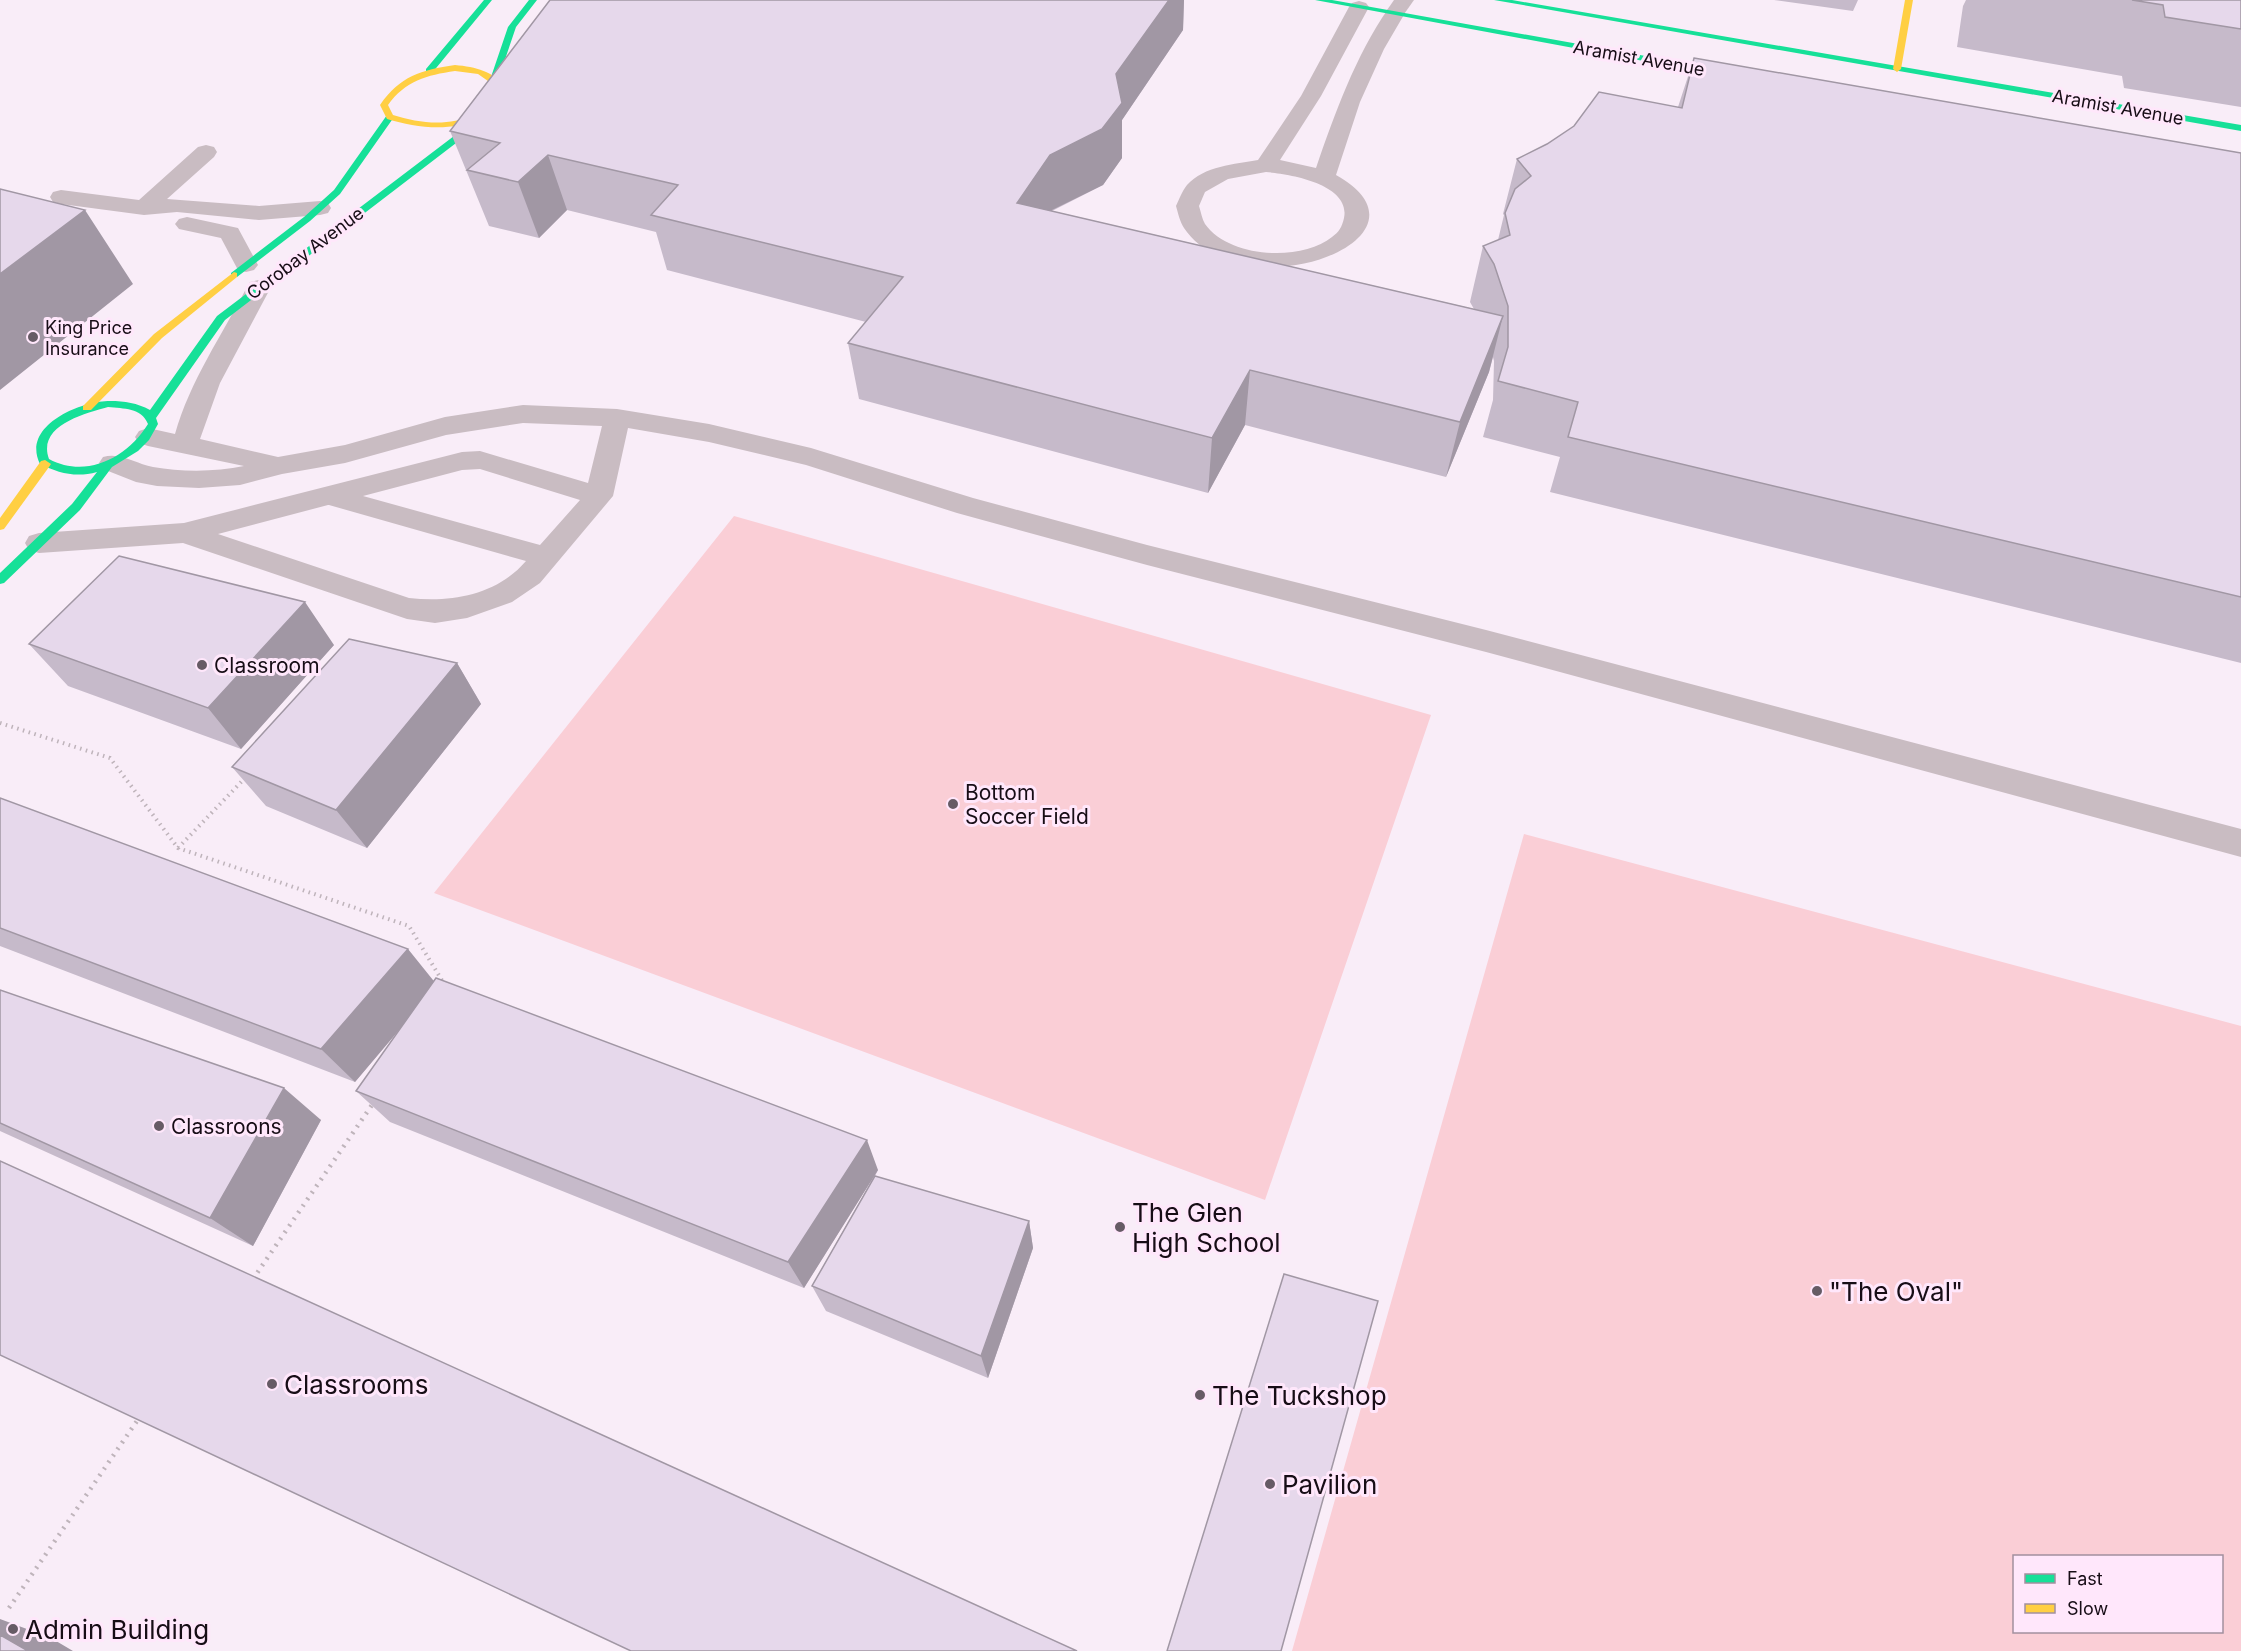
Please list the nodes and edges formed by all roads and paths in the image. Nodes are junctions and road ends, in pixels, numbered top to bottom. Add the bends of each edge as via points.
1 (488, 0) edge
2 (533, 0) edge
3 (1319, 0) edge
4 (1498, 0) edge
5 (1909, 0) edge
6 (1361, 3) edge
7 (1400, 7) edge
8 (1897, 69) junction
9 (429, 71) junction
10 (495, 77) junction
11 (1748, 78) edge
12 (1311, 96) junction
13 (1349, 102) junction
14 (483, 113) junction
15 (390, 117) junction
16 (2241, 129) edge
17 (206, 152) dead end
18 (1266, 165) junction
19 (1323, 177) junction
20 (61, 197) dead end
21 (144, 208) junction
22 (320, 208) junction
23 (246, 265) junction
24 (259, 287) junction
25 (87, 408) junction
26 (616, 418) junction
27 (149, 427) junction
28 (185, 444) junction
29 (45, 464) junction
30 (110, 464) junction
31 (282, 465) junction
32 (328, 496) junction
33 (599, 496) junction
34 (0, 526) edge
35 (184, 533) junction
36 (39, 543) junction
37 (547, 557) junction
38 (0, 580) edge
39 (0, 723) edge
40 (252, 771) edge
41 (2241, 843) edge
42 (178, 848) junction
43 (444, 983) edge
44 (376, 1100) edge
45 (250, 1282) edge
46 (139, 1417) edge
47 (9, 1608) dead end

1 - 9 street
2 - 10 street, Corobay Avenue via 513,27
3 - 6 street, Aramist Avenue
4 - 8 street, Aramist Avenue
5 - 8 street
6 - 7 street, Aramist Avenue
6 - 12 lane
7 - 11 street, Aramist Avenue
7 - 13 lane via 1374,49
8 - 16 street, Aramist Avenue
9 - 10 street via 478,69
9 - 15 street via 390,92 384,105
10 - 14 street, Corobay Avenue via 502,88 498,101
12 - 13 lane
12 - 18 lane
13 - 19 lane
14 - 15 street via 432,126 407,124
14 - 24 street, Corobay Avenue via 457,138
15 - 22 street, Corobay Avenue via 338,192
17 - 21 lane
18 - 19 lane via 1306,170
18 - 19 lane via 1226,171 1197,188 1187,211 1190,224 1200,236 1215,246 1256,259 1278,261 1321,253 1338,245 1350,234 1356,210 1339,186
20 - 21 lane
21 - 22 lane via 177,205 259,213
21 - 23 lane via 160,219 230,233
22 - 23 street, Corobay Avenue
23 - 25 street, Corobay Avenue via 158,336
24 - 27 street, Corobay Avenue via 221,318
24 - 28 lane via 207,386
25 - 27 street, Corobay Avenue via 108,404 142,408
25 - 29 street, Corobay Avenue via 49,430 39,448
26 - 31 lane via 523,414 475,420 327,458
26 - 33 lane
26 - 41 lane via 709,433 811,457 967,506 1124,549 1486,641
27 - 28 lane
27 - 30 street, Corobay Avenue via 139,448
28 - 31 lane
29 - 30 street, Corobay Avenue via 71,472
29 - 34 street
30 - 31 lane via 157,477 199,479 240,476
30 - 36 street, Corobay Avenue via 76,507
32 - 33 lane via 462,461 480,460
32 - 35 lane
32 - 37 lane
33 - 37 lane
35 - 36 lane
35 - 37 lane via 407,608 435,612 467,607 502,595 530,576
36 - 38 street, Corobay Avenue
39 - 42 path via 110,758
40 - 42 path
42 - 43 path via 409,926
44 - 45 path
46 - 47 path

